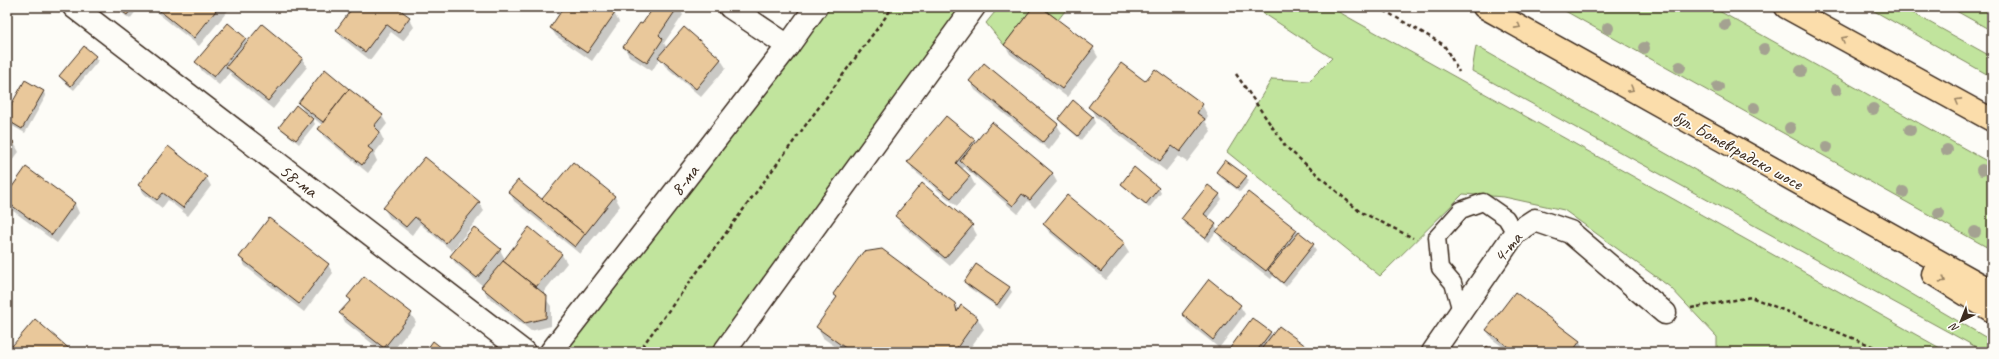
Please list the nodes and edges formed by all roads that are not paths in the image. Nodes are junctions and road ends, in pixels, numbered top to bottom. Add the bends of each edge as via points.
1 (74, 7) edge
2 (730, 7) edge
3 (816, 7) edge
4 (974, 7) edge
5 (1484, 7) edge
6 (1786, 7) edge
7 (788, 46) junction
8 (1992, 120) edge
9 (1708, 132) junction
10 (1515, 233) junction
11 (1992, 291) edge
12 (1461, 311) junction
13 (1992, 311) edge
14 (1665, 313) road end
15 (524, 352) edge
16 (551, 352) edge
17 (724, 352) edge
18 (1433, 352) edge

1 - 15 street, 58-ма
2 - 7 street
3 - 7 street, 8-ма
4 - 17 street
5 -> 9 main road, бул. Ботевградско шосе
8 -> 6 main road
7 - 16 street, 8-ма
9 - 11 main road, бул. Ботевградско шосе
9 -> 13 main road
10 - 12 street, 4-та
10 - 12 lane via 1506,218 1483,202 1461,210 1437,237 1440,268 1453,283
10 - 14 street, 4-та via 1535,220 1570,232
12 - 18 street, 4-та

